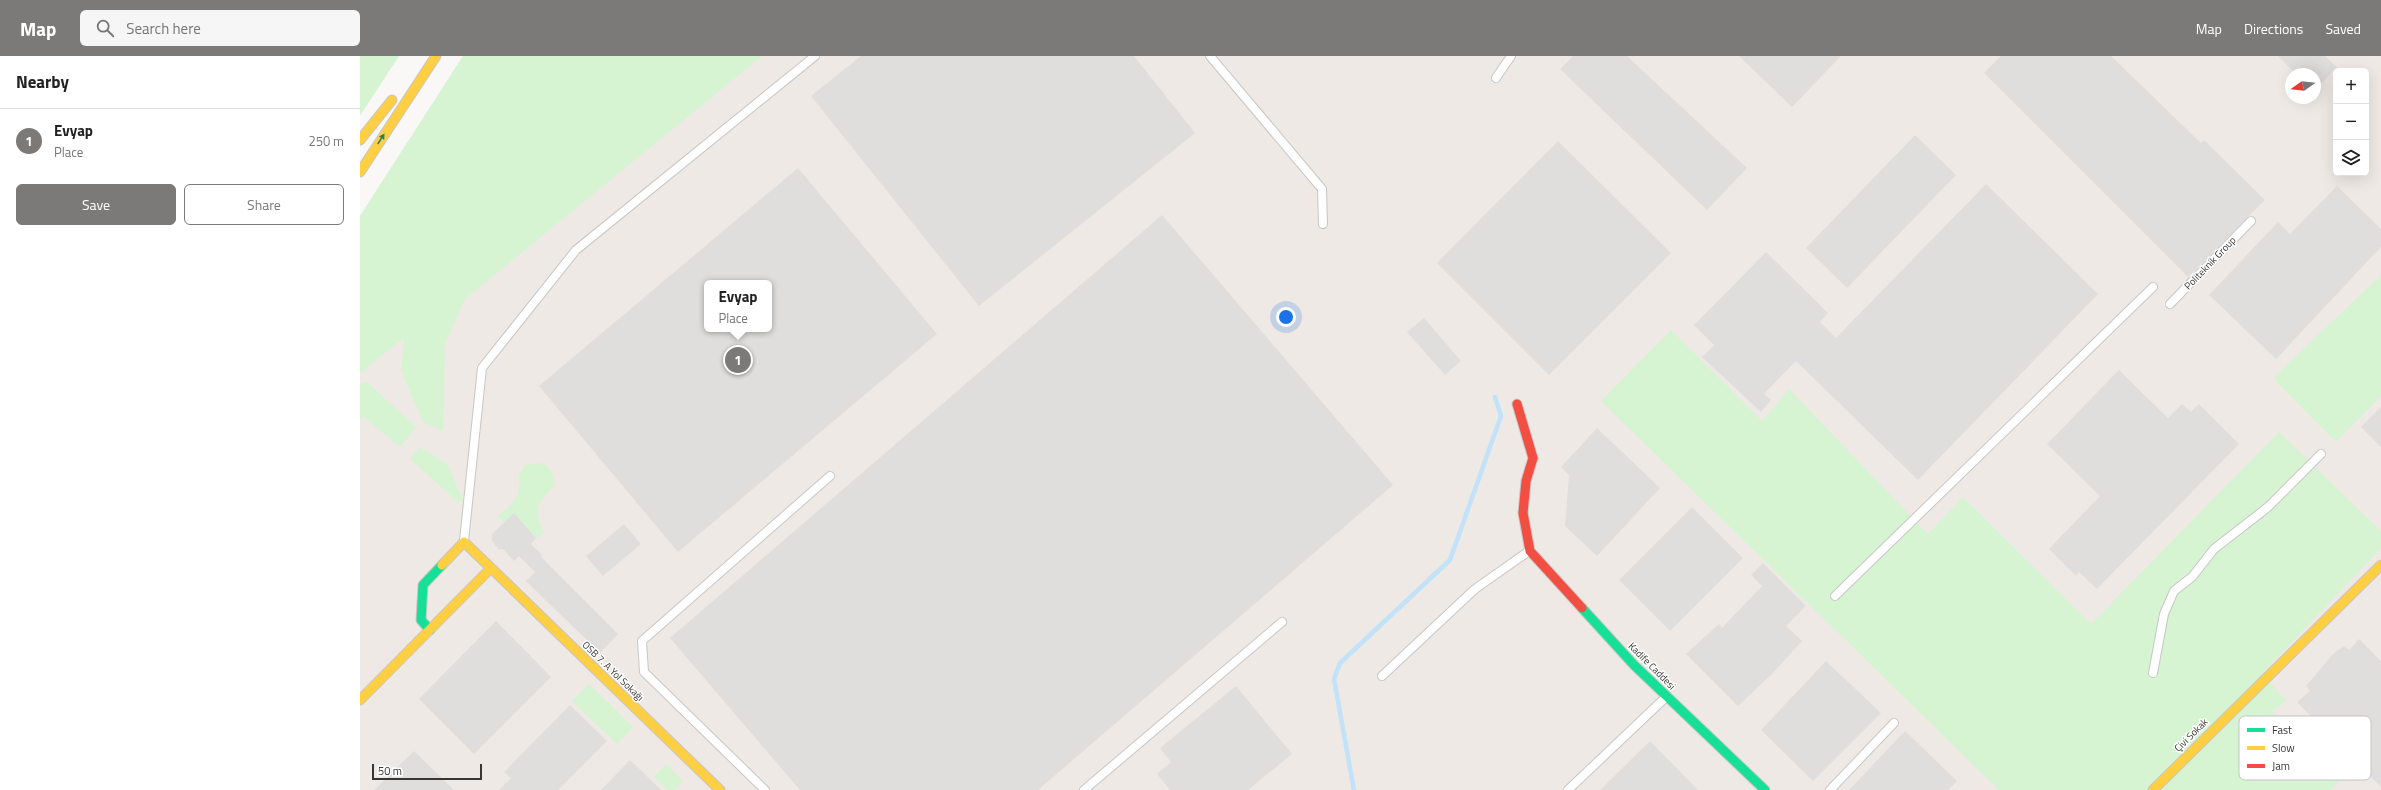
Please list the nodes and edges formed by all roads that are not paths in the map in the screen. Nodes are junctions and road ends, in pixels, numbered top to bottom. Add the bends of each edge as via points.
1 (429, 56) edge
2 (436, 56) edge
3 (815, 56) edge
4 (1210, 56) edge
5 (1511, 56) edge
6 (1496, 78) dead end
7 (360, 140) edge
8 (360, 172) edge
9 (2251, 222) dead end
10 (1323, 224) dead end
11 (2153, 287) dead end
12 (2170, 304) dead end
13 (1517, 404) dead end
14 (2321, 454) dead end
15 (830, 476) dead end
16 (464, 542) junction
17 (1530, 551) junction
18 (2381, 565) edge
19 (491, 568) junction
20 (1835, 596) dead end
21 (1282, 622) dead end
22 (430, 630) junction
23 (2153, 673) dead end
24 (1382, 676) dead end
25 (1667, 696) junction
26 (360, 700) edge
27 (1894, 723) dead end
28 (720, 790) edge
29 (765, 790) edge
30 (1084, 790) edge
31 (1568, 790) edge
32 (1765, 790) edge
33 (1830, 790) edge
34 (2153, 790) edge

1 - 7 street
8 -> 2 street
3 - 16 lane via 576,250 482,368
4 - 10 lane via 1322,188
5 - 6 lane
9 - 12 lane, Politeknik Group
11 - 20 lane
13 - 17 street via 1533,458 1526,481 1523,513
14 - 23 lane via 2268,507 2214,549 2192,577 2174,591 2164,614
15 - 29 lane via 642,641 644,672
16 - 19 street, OSB 7. A Yol Sokağı
16 - 22 street via 423,585 421,620
17 - 24 lane via 1475,589
17 - 25 street, Kadife Caddesi via 1634,665
18 - 34 street, Çivi Sokak
19 - 22 street
19 - 28 street, OSB 7. A Yol Sokağı
21 - 30 lane
22 - 26 street
25 - 31 lane
25 - 32 street, Kadife Caddesi
27 - 33 lane

